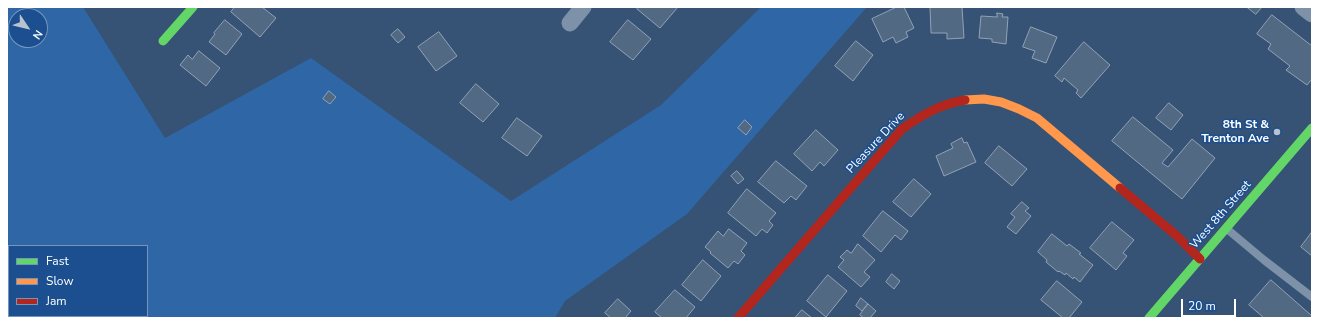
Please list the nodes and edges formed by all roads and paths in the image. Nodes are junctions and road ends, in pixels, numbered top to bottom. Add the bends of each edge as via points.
1 (193, 7) edge
2 (583, 7) edge
3 (1303, 7) edge
4 (1312, 14) edge
5 (570, 23) dead end
6 (163, 41) dead end
7 (1312, 129) edge
8 (1226, 228) junction
9 (1200, 259) junction
10 (1312, 298) edge
11 (738, 318) edge
12 (1149, 318) edge

1 - 6 street
2 - 5 street
3 - 4 street
7 - 8 street, West 8th Street
8 - 9 street, West 8th Street
8 - 10 lane
9 - 11 street, Pleasure Drive via 1177,236 1037,118 1006,103 963,99 930,109 902,129
9 - 12 street, West 8th Street

